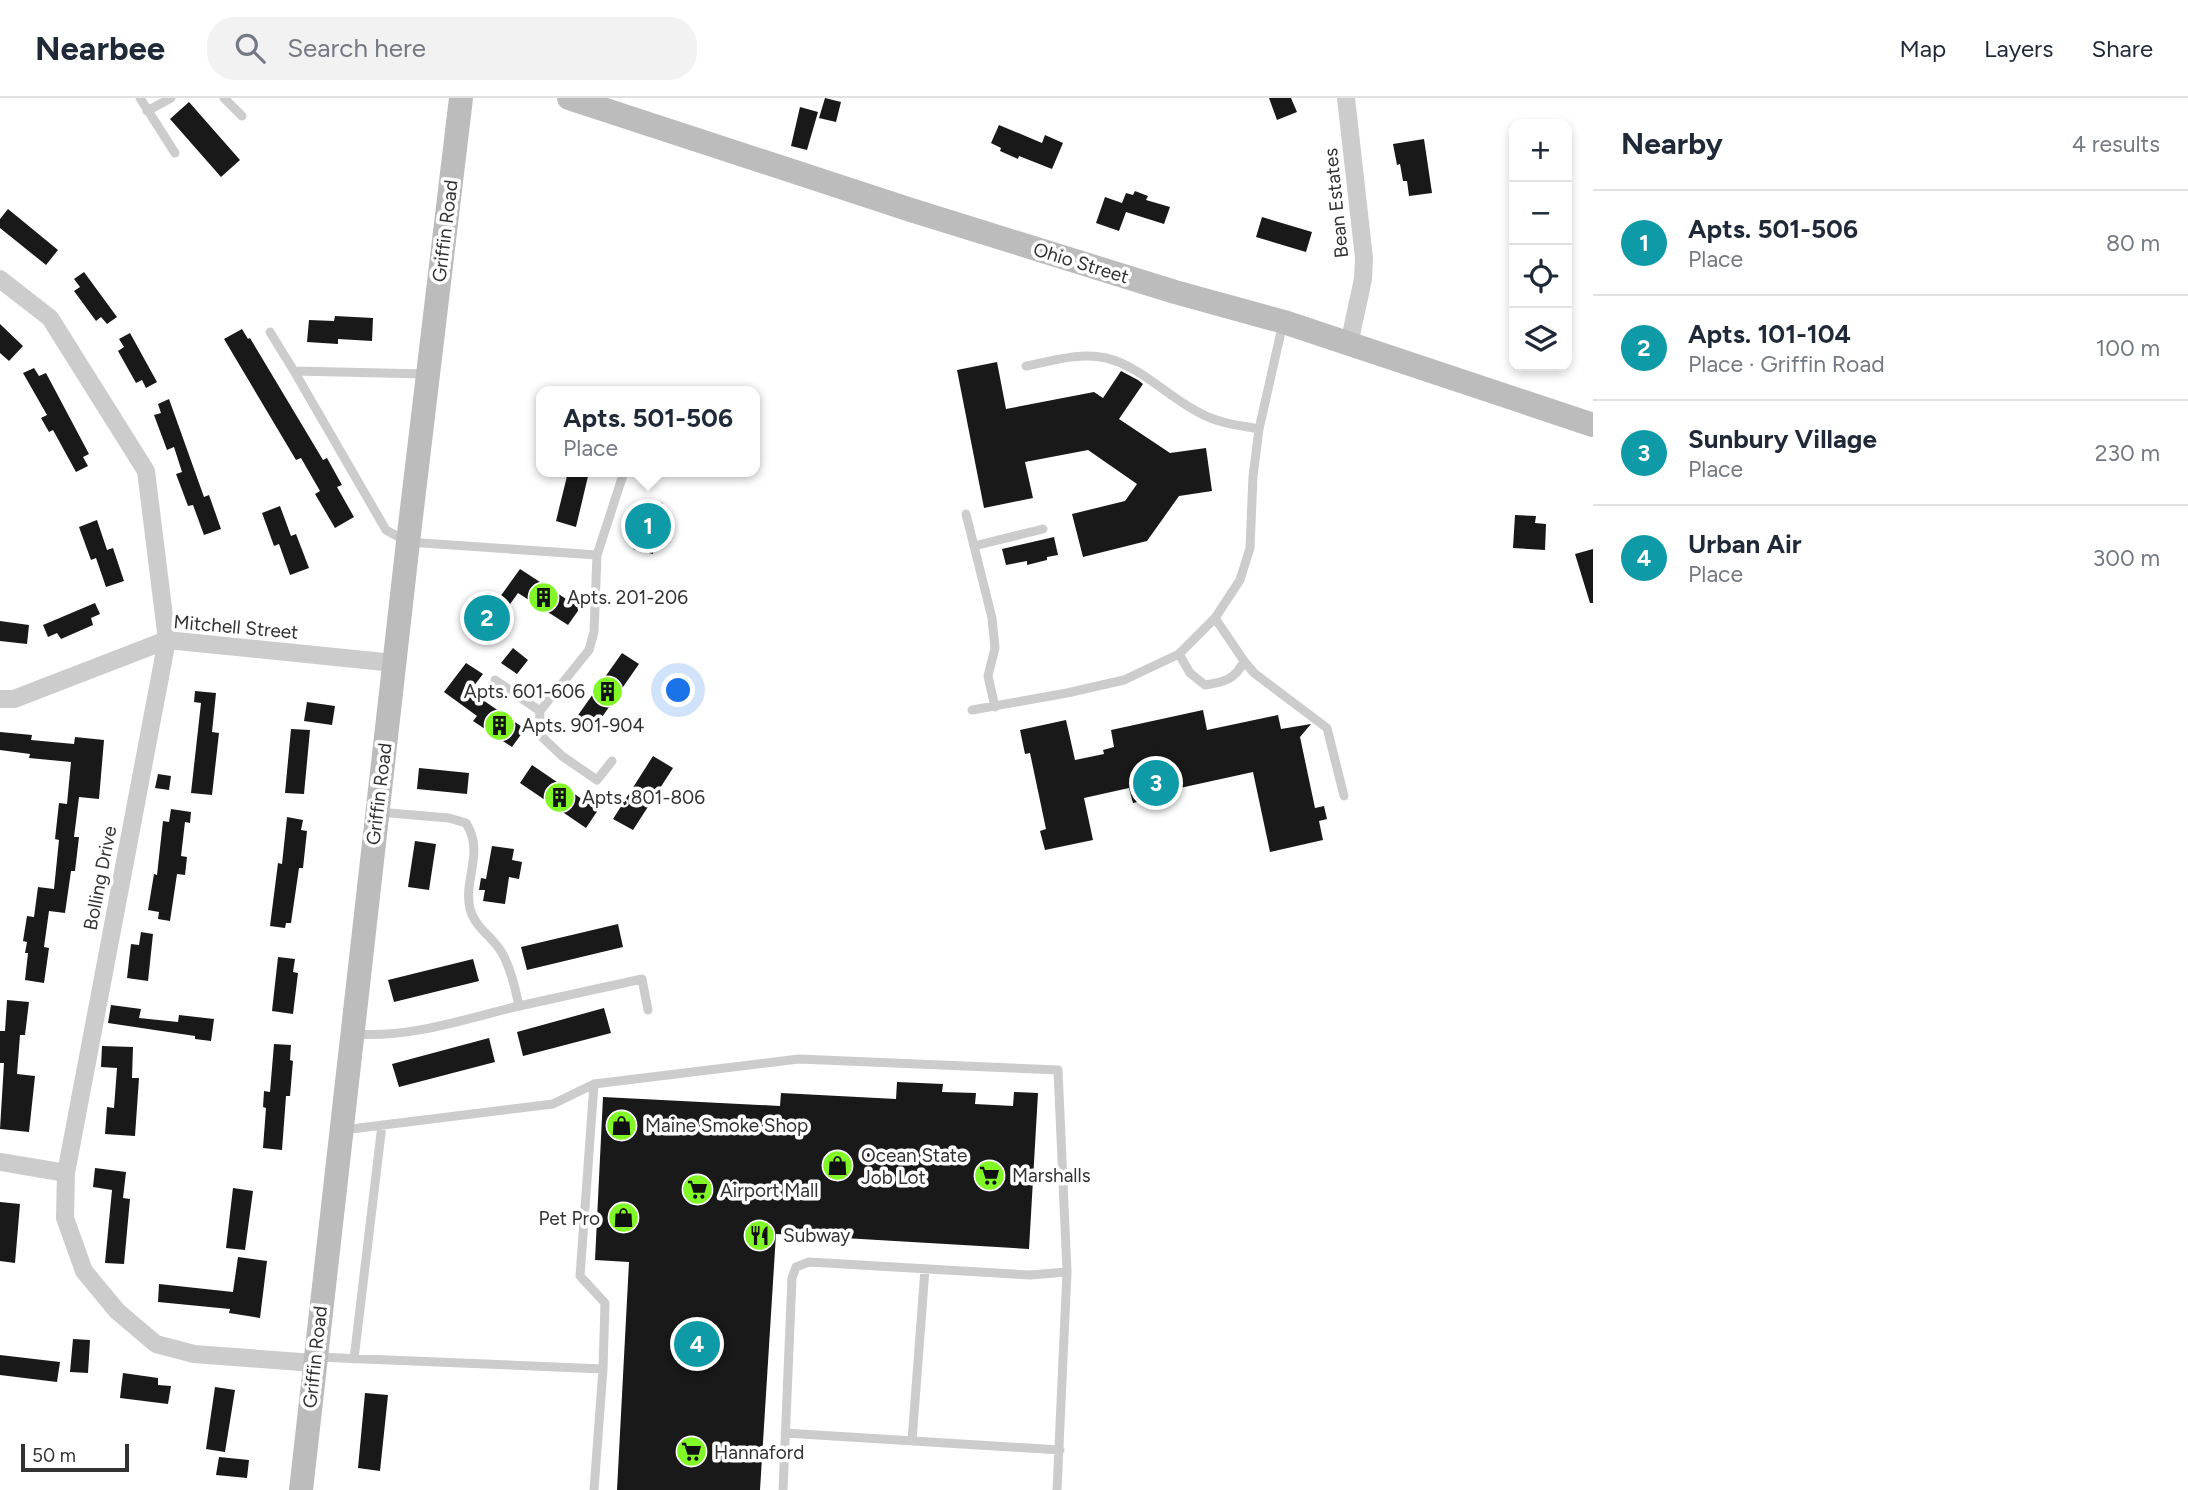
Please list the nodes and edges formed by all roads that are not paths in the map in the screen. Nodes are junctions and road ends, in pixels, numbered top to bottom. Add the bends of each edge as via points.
1 (140, 98) edge
2 (171, 98) edge
3 (224, 98) edge
4 (461, 98) edge
5 (569, 98) edge
6 (1346, 98) edge
7 (148, 111) junction
8 (242, 116) dead end
9 (175, 153) dead end
10 (0, 279) edge
11 (1284, 322) junction
12 (270, 332) dead end
13 (1349, 344) junction
14 (1026, 366) dead end
15 (294, 371) junction
16 (428, 374) junction
17 (1593, 425) edge
18 (1259, 429) junction
19 (622, 477) edge
20 (966, 514) dead end
21 (1043, 529) dead end
22 (408, 542) junction
23 (974, 546) junction
24 (597, 555) junction
25 (1215, 618) junction
26 (167, 640) junction
27 (1179, 654) junction
28 (1244, 661) junction
29 (394, 663) junction
30 (495, 681) dead end
31 (0, 699) edge
32 (995, 707) junction
33 (972, 710) dead end
34 (540, 711) junction
35 (612, 761) dead end
36 (1344, 796) dead end
37 (377, 812) junction
38 (519, 1006) junction
39 (648, 1010) dead end
40 (352, 1034) junction
41 (594, 1084) junction
42 (382, 1125) junction
43 (341, 1130) junction
44 (0, 1162) edge
45 (66, 1173) junction
46 (925, 1269) junction
47 (1067, 1272) junction
48 (354, 1359) junction
49 (315, 1360) junction
50 (603, 1369) junction
51 (785, 1433) junction
52 (912, 1440) junction
53 (1059, 1450) junction
54 (301, 1490) edge
55 (594, 1490) edge
56 (783, 1490) edge
57 (1057, 1490) edge

1 - 7 lane
2 - 7 lane
3 - 8 lane
4 - 16 main road, Griffin Road
5 - 11 main road, Ohio Street via 964,226
6 - 13 street, Bean Estates via 1364,258
7 - 9 lane
10 - 26 street, Bolling Drive via 50,318 146,471
11 - 13 main road, Ohio Street
11 - 18 lane
12 - 15 lane
13 - 17 main road, Ohio Street
14 - 18 lane via 1082,356 1105,357 1129,366 1199,414
15 - 16 lane
15 - 22 lane via 386,530
16 - 22 main road, Griffin Road
18 - 25 lane via 1250,548 1240,580
19 - 24 lane
20 - 23 lane
21 - 23 lane
22 - 24 lane
22 - 29 main road, Griffin Road
23 - 32 lane via 992,618 995,648 988,676
24 - 34 lane via 589,650
25 - 27 lane
25 - 28 lane
26 - 29 street, Mitchell Street
26 - 31 street, Mitchell Street via 14,699
26 - 45 street, Bolling Drive
27 - 28 lane via 1190,673 1205,685 1227,682
27 - 32 lane via 1124,680
28 - 36 lane via 1327,728
29 - 37 main road, Griffin Road
30 - 34 lane
32 - 33 lane
34 - 35 lane via 539,734 562,756 597,780
37 - 38 lane via 466,823 475,849 471,910 477,925 502,952
37 - 40 main road, Griffin Road
38 - 39 lane via 642,979
38 - 40 lane via 411,1033
40 - 43 main road, Griffin Road
41 - 42 lane via 553,1104
41 - 47 lane via 799,1059 1058,1070
41 - 50 lane via 580,1276 606,1303
42 - 43 lane
42 - 48 lane
43 - 49 main road, Griffin Road
44 - 45 street
45 - 49 street, Bolling Drive via 65,1218 84,1271 117,1311 156,1344 194,1353
46 - 47 lane via 1030,1275
46 - 51 lane via 809,1262 796,1268
46 - 52 lane
47 - 53 lane
48 - 49 lane
48 - 50 lane
49 - 54 main road, Griffin Road
50 - 55 lane
51 - 52 lane
51 - 56 lane
52 - 53 lane
53 - 57 lane

